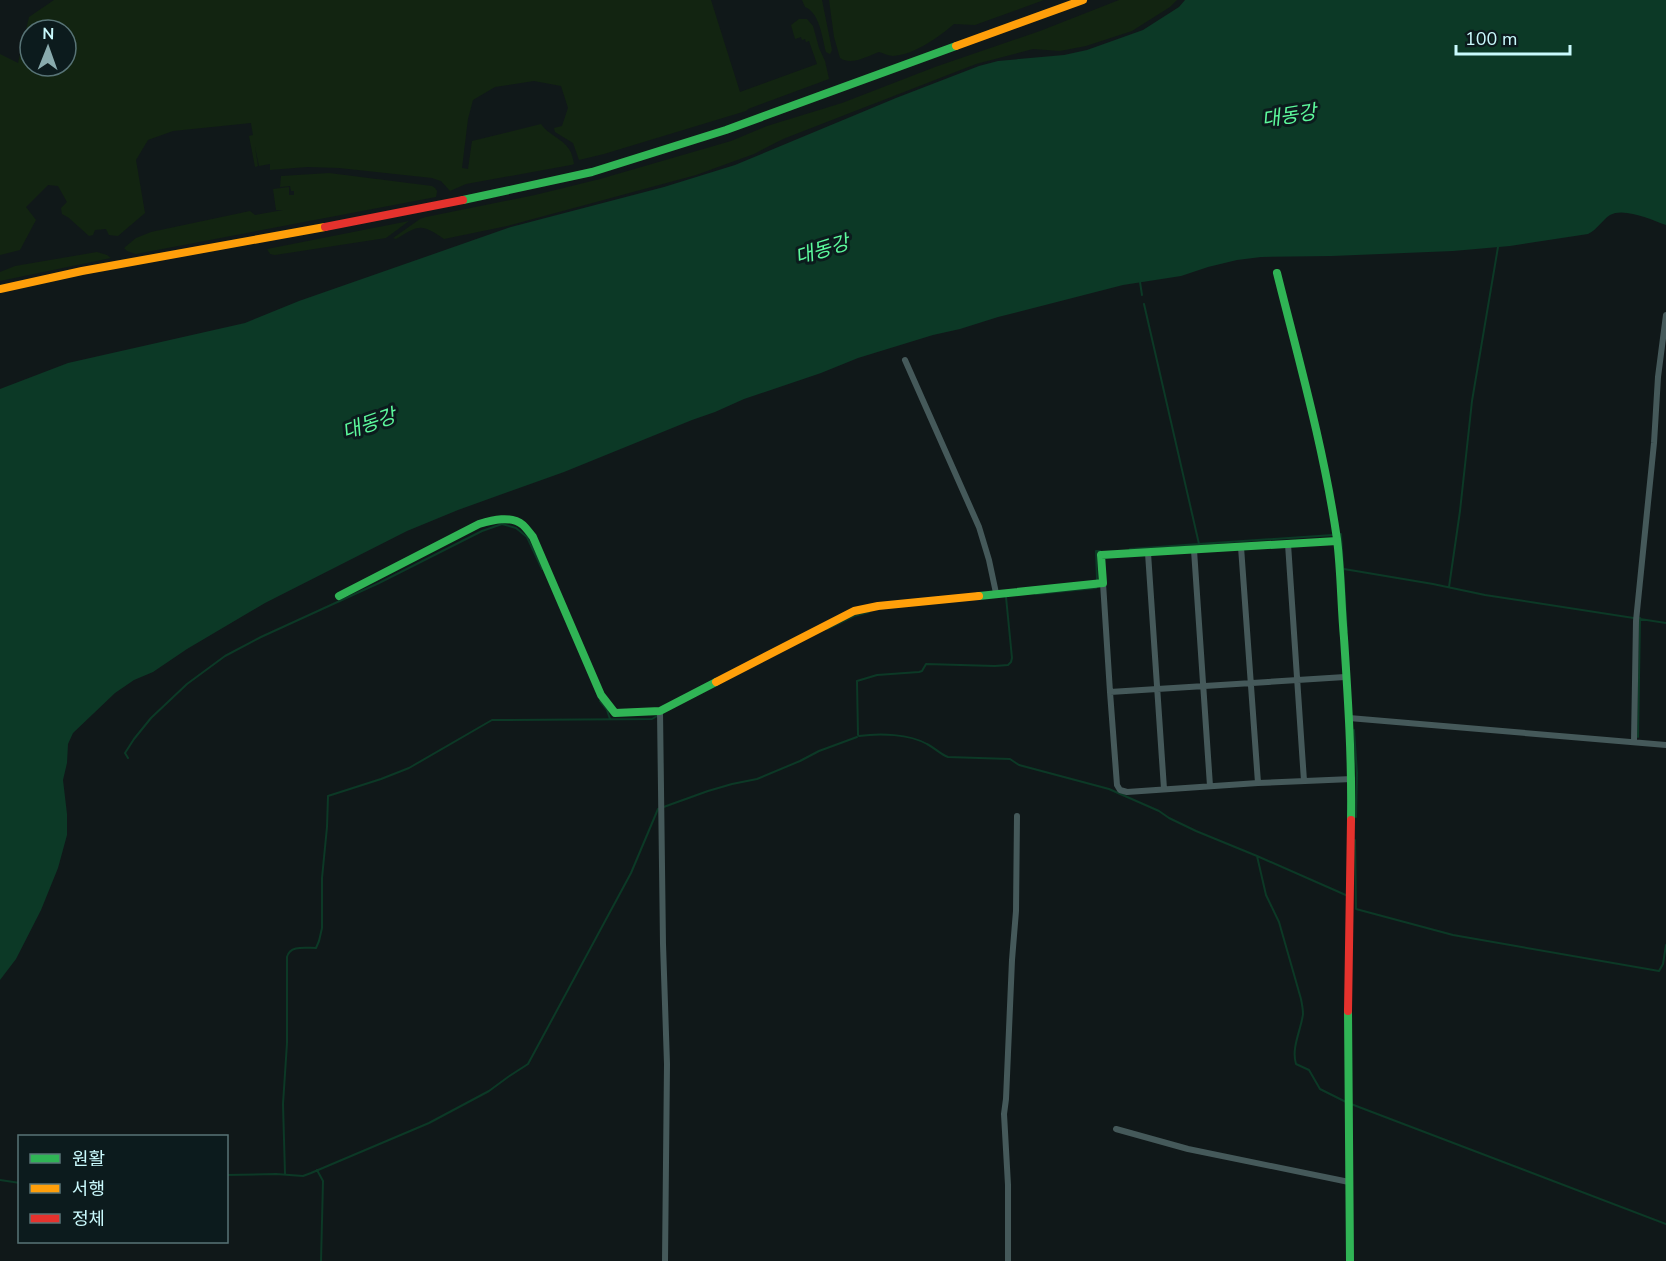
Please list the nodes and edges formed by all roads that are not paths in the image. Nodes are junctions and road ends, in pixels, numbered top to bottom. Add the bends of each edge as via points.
1 (1083, 0) edge
2 (1277, 273) dead end
3 (0, 289) edge
4 (1666, 315) edge
5 (905, 360) dead end
6 (1337, 541) junction
7 (1288, 544) junction
8 (1241, 548) junction
9 (1194, 550) junction
10 (1148, 553) junction
11 (1103, 583) junction
12 (996, 593) junction
13 (339, 596) dead end
14 (1346, 677) junction
15 (1297, 680) junction
16 (1250, 683) junction
17 (1204, 685) junction
18 (1158, 689) junction
19 (1110, 692) junction
20 (660, 711) junction
21 (1349, 718) junction
22 (1634, 742) junction
23 (1666, 745) edge
24 (1352, 779) junction
25 (1304, 781) junction
26 (1258, 783) junction
27 (1210, 786) junction
28 (1164, 789) junction
29 (1017, 816) dead end
30 (1116, 1129) dead end
31 (1349, 1182) junction
32 (665, 1261) edge
33 (1008, 1261) edge
34 (1350, 1261) edge

1 - 3 main road via 688,144 592,172 522,189
2 - 6 main road
4 - 22 street via 1636,621
5 - 12 street via 979,527
6 - 7 main road
6 - 14 main road
7 - 8 main road
7 - 15 street
8 - 9 main road
8 - 16 street
9 - 10 main road
9 - 17 street
10 - 11 main road via 1101,555
10 - 18 street
11 - 12 main road
11 - 19 street
12 - 20 main road via 854,611
13 - 20 main road via 479,524 506,519 521,523 533,537 601,695 615,713
14 - 15 street
14 - 21 main road
15 - 16 street
15 - 25 street
16 - 17 street
16 - 26 street
17 - 18 street
17 - 27 street
18 - 19 street
18 - 28 street
19 - 28 street via 1120,790
20 - 32 street via 667,1064
21 - 22 street
21 - 24 main road
22 - 23 street
24 - 25 street
24 - 31 main road
25 - 26 street
26 - 27 street
27 - 28 street
29 - 33 street via 1016,911 1004,1114
30 - 31 street via 1188,1149
31 - 34 main road

